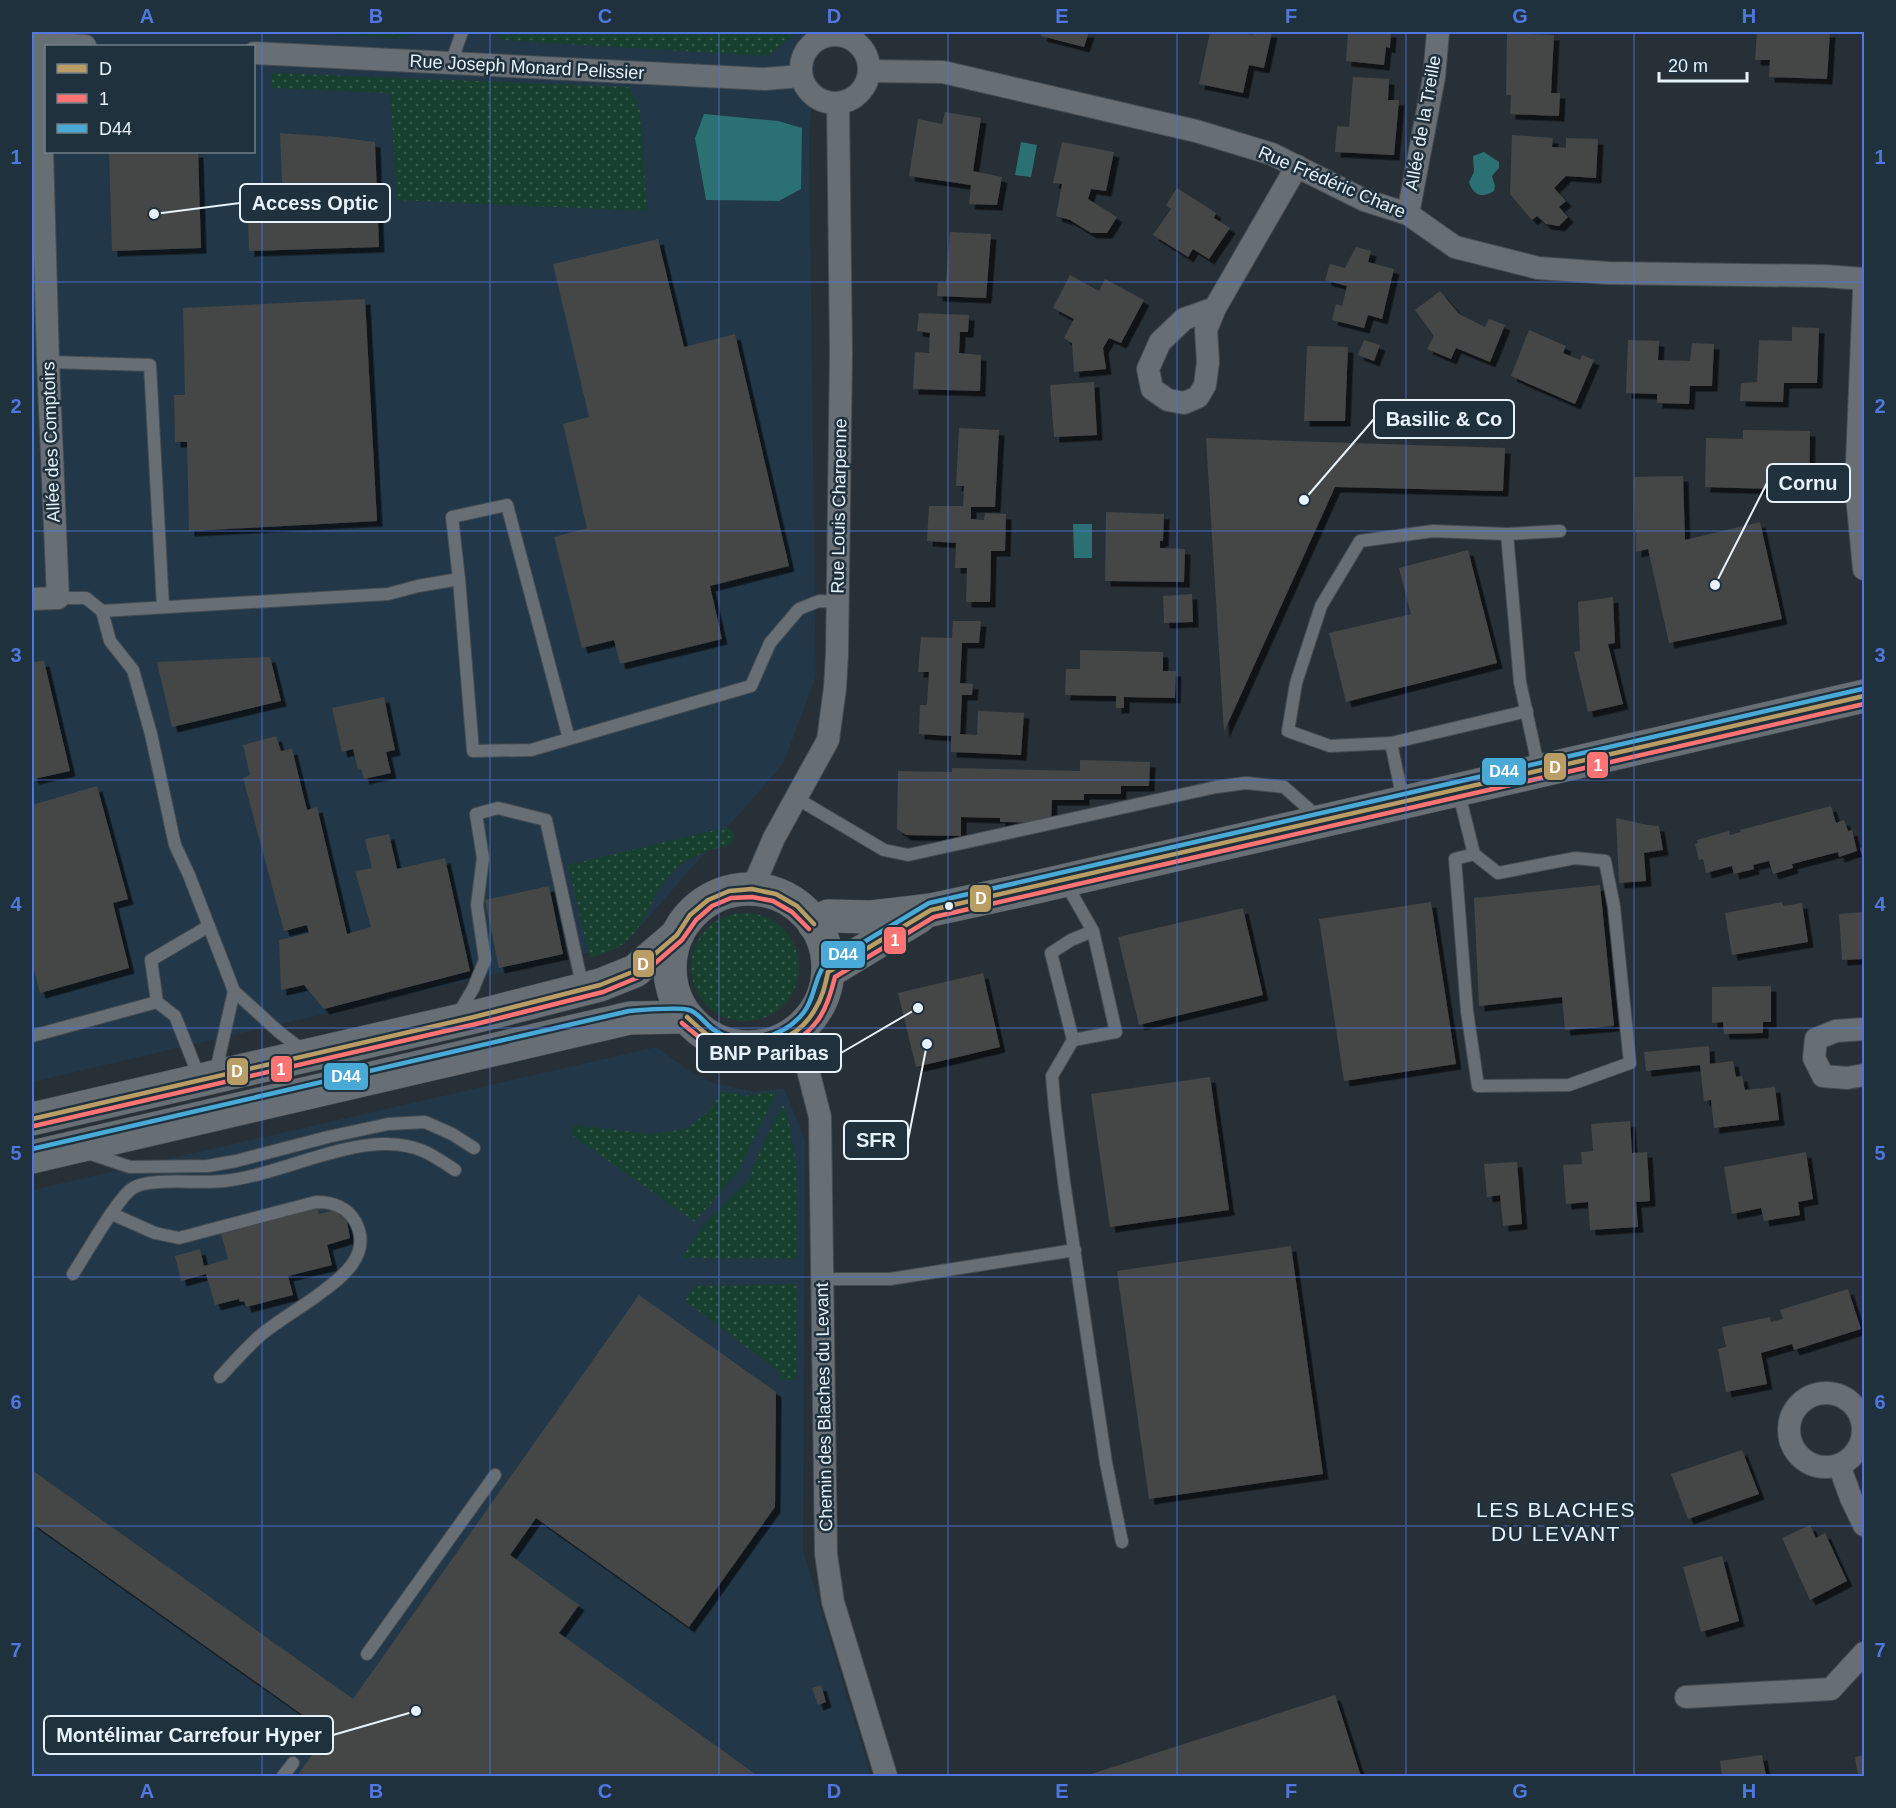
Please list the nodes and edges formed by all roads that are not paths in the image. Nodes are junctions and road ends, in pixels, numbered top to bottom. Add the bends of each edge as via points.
1 (462, 32) edge
2 (1438, 32) edge
3 (836, 33) edge
4 (35, 42) edge
5 (64, 45) edge
6 (255, 53) edge
7 (452, 63) junction
8 (869, 71) junction
9 (801, 76) junction
10 (838, 104) junction
11 (1298, 166) junction
12 (1407, 214) junction
13 (1864, 279) edge
14 (1864, 291) edge
15 (1215, 308) dead end
16 (48, 362) junction
17 (1860, 486) edge
18 (1560, 531) dead end
19 (1507, 534) junction
20 (1864, 569) edge
21 (459, 579) junction
22 (58, 598) junction
23 (32, 599) edge
24 (837, 602) junction
25 (163, 607) junction
26 (102, 610) junction
27 (1864, 696) edge
28 (1527, 711) junction
29 (569, 739) junction
30 (1391, 743) junction
31 (1539, 771) junction
32 (1458, 789) junction
33 (796, 798) junction
34 (1403, 802) junction
35 (1321, 820) junction
36 (1474, 854) junction
37 (1065, 881) junction
38 (752, 889) junction
39 (931, 910) junction
40 (814, 924) junction
41 (209, 926) junction
42 (1093, 931) junction
43 (677, 934) junction
44 (828, 972) junction
45 (584, 990) junction
46 (234, 991) junction
47 (157, 1002) junction
48 (687, 1017) junction
49 (454, 1022) junction
50 (1864, 1029) edge
51 (793, 1034) junction
52 (32, 1036) edge
53 (1072, 1040) junction
54 (309, 1055) junction
55 (1864, 1075) edge
56 (207, 1079) junction
57 (35, 1115) edge
58 (73, 1148) junction
59 (474, 1148) dead end
60 (32, 1157) edge
61 (455, 1170) dead end
62 (112, 1214) junction
63 (1075, 1250) junction
64 (73, 1274) dead end
65 (821, 1279) junction
66 (220, 1377) dead end
67 (1839, 1465) dead end
68 (495, 1475) dead end
69 (1864, 1526) edge
70 (1122, 1542) dead end
71 (1864, 1653) edge
72 (367, 1654) dead end
73 (1686, 1697) dead end
74 (293, 1763) dead end
75 (283, 1776) edge
76 (886, 1776) edge

1 - 7 lane
2 - 12 street, Allée de la Treille via 1434,77
3 - 8 street via 859,44
3 - 9 street via 810,45 801,60
4 - 5 street
4 - 16 street, Allée des Comptoirs
6 - 7 street, Rue Joseph Monard Pelissier
7 - 9 street, Rue Joseph Monard Pelissier via 765,79
8 - 10 street via 861,92
8 - 11 street, Rue Frédéric Chare via 943,72 1197,131
9 - 10 street via 812,96
10 - 24 street, Rue Louis Charpenne via 841,362
11 - 12 street, Rue Frédéric Chare via 1364,200
11 - 15 street
12 - 13 street, Rue Frédéric Chare via 1455,247 1538,268
14 - 17 street
16 - 22 street, Allée des Comptoirs
16 - 25 lane via 150,365
17 - 20 street
18 - 19 lane
19 - 28 lane via 1520,682
19 - 30 lane via 1433,531 1360,541 1321,606 1296,683 1288,731 1330,746
21 - 25 lane via 388,594
21 - 29 lane via 473,751 531,750
21 - 29 lane via 452,517 507,505
22 - 23 street
22 - 26 lane via 86,598
24 - 29 lane via 819,601 799,609 770,643 751,686
24 - 33 street, Rue Louis Charpenne via 835,688 828,740
25 - 26 lane
26 - 41 lane via 110,641 133,670 175,845
27 - 31 main road
28 - 30 lane
28 - 31 lane
30 - 34 lane
31 - 32 main road
32 - 34 main road
32 - 36 lane
33 - 35 lane via 884,850 908,855 1246,783 1284,787
33 - 38 street, Rue Louis Charpenne
34 - 35 main road
35 - 37 main road
36 - 36 lane via 1498,873 1575,858 1605,861 1614,907 1630,1063 1569,1085 1478,1086 1467,1011 1455,859
37 - 39 main road
37 - 42 lane
38 - 40 main road via 776,894 797,906
38 - 43 main road via 729,891 708,900 690,915
39 - 40 main road via 872,917 828,916
39 - 44 main road
40 - 44 main road via 825,947
41 - 46 lane
41 - 47 lane via 151,960
42 - 53 lane via 1051,953
42 - 53 lane via 1116,1032
43 - 45 main road via 635,971
43 - 48 main road via 670,958 670,982
44 - 51 main road via 823,996 811,1017
45 - 49 main road
45 - 49 lane via 546,820 498,808 476,814 483,858 477,905 485,960
46 - 54 lane
46 - 56 lane
47 - 52 lane
47 - 56 lane via 176,1016
48 - 51 main road via 712,1039 735,1046 775,1043
48 - 58 main road via 630,1018
49 - 54 main road
50 - 55 street via 1836,1031 1816,1039 1814,1058 1823,1076
51 - 65 street, Chemin des Blaches du Levant via 807,1066 820,1117
53 - 63 lane via 1052,1076
54 - 56 main road
56 - 57 main road
58 - 59 lane via 130,1167 208,1166 388,1124 424,1122
58 - 60 main road
61 - 62 lane via 424,1149 386,1144 223,1182 151,1183 134,1188
62 - 64 lane
62 - 66 lane via 155,1233 179,1238 316,1202 333,1202 354,1219 360,1232 360,1249 343,1277 260,1336
63 - 65 lane via 890,1280
63 - 70 lane via 1106,1463
65 - 76 street, Chemin des Blaches du Levant via 828,1564 833,1602
67 - 69 street
68 - 72 lane
71 - 73 street via 1832,1689
74 - 75 lane

